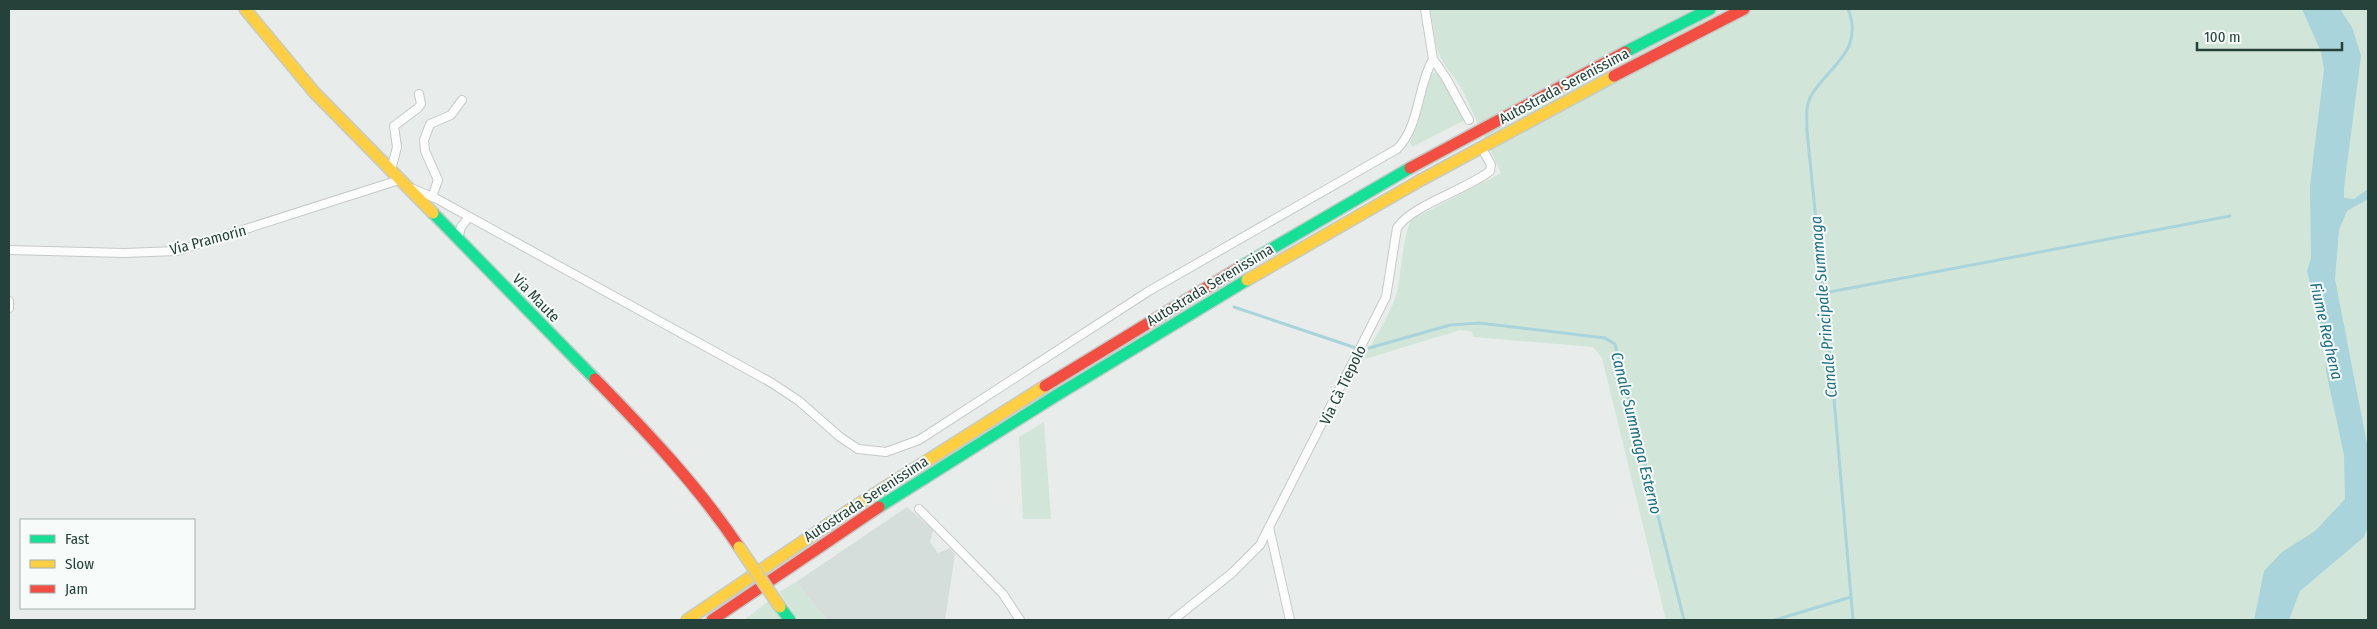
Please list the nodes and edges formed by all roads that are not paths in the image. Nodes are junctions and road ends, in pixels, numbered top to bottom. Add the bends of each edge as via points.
1 (245, 9) edge
2 (1425, 9) edge
3 (1710, 9) edge
4 (1744, 9) edge
5 (1433, 59) junction
6 (419, 94) dead end
7 (462, 100) dead end
8 (1469, 120) dead end
9 (1486, 154) dead end
10 (390, 170) junction
11 (402, 182) junction
12 (432, 197) junction
13 (469, 217) junction
14 (458, 239) junction
15 (9, 250) edge
16 (9, 301) edge
17 (9, 308) edge
18 (919, 509) dead end
19 (1269, 526) junction
20 (687, 620) edge
21 (712, 620) edge
22 (790, 620) edge
23 (1020, 620) edge
24 (1173, 620) edge
25 (1290, 620) edge

1 - 10 main road, Via Maute via 314,92
2 - 5 street
3 - 20 main road, Autostrada Serenissima via 1455,144 1226,274 984,422
4 - 21 main road, Autostrada Serenissima via 1466,154 1240,283 993,434
5 - 8 street
5 - 13 street via 1424,74 1406,140 1397,149 1149,291 919,440 886,452 858,449 772,383
6 - 10 street via 421,104 418,108 394,126 397,147
7 - 12 street via 451,114 430,124 424,140 428,160 438,180
9 - 19 street, Via Cà Tiepolo via 1490,171 1416,212 1397,228 1386,297
10 - 11 main road, Via Maute
11 - 12 street
11 - 14 main road, Via Maute
11 - 15 street, Via Pramorin via 177,251
12 - 13 street
13 - 14 street
14 - 22 main road, Via Maute, bridge via 682,472 717,514
16 - 17 street
18 - 23 street via 1002,594
19 - 24 street, Via Cà Tiepolo via 1251,556
19 - 25 street

